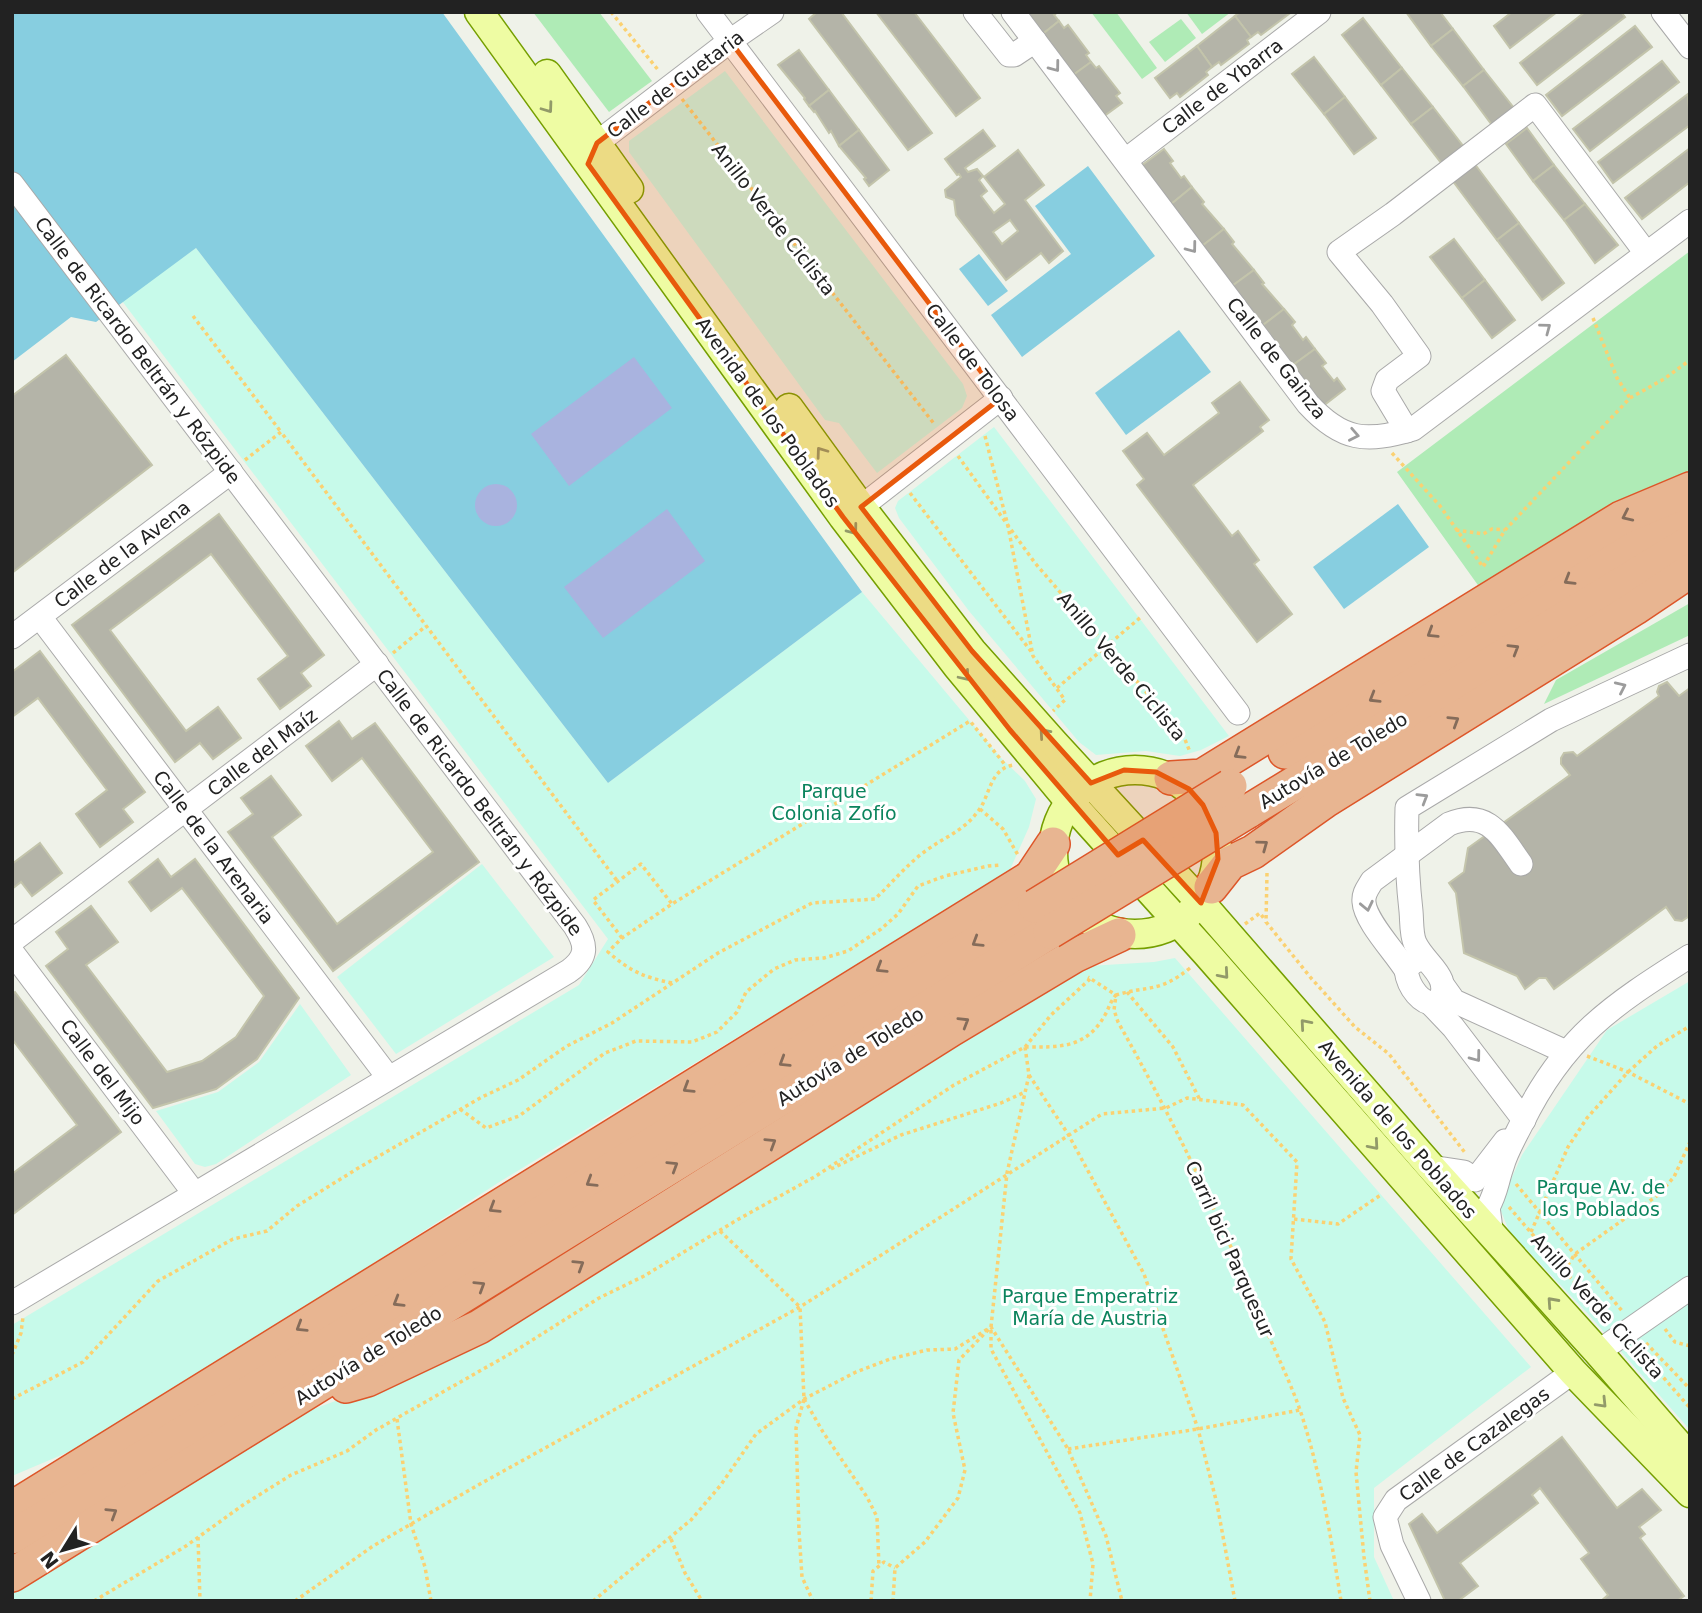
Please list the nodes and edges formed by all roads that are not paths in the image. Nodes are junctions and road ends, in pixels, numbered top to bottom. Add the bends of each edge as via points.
1 (479, 12) edge
2 (502, 12) edge
3 (708, 12) edge
4 (772, 12) edge
5 (975, 12) edge
6 (1013, 12) edge
7 (1319, 12) edge
8 (1663, 12) edge
9 (730, 41) junction
10 (1035, 41) junction
11 (1690, 47) edge
12 (593, 154) junction
13 (1126, 160) junction
14 (12, 184) edge
15 (1690, 221) edge
16 (1646, 253) junction
17 (1001, 398) junction
18 (1407, 431) junction
19 (236, 468) junction
20 (1690, 489) edge
21 (1690, 506) edge
22 (861, 507) junction
23 (1690, 542) edge
24 (1690, 571) edge
25 (1690, 576) edge
26 (1635, 608) junction
27 (40, 617) junction
28 (12, 637) edge
29 (1690, 655) edge
30 (377, 664) junction
31 (1238, 713) dead end
32 (1045, 752) junction
33 (1212, 788) junction
34 (1080, 792) junction
35 (187, 810) junction
36 (1054, 844) junction
37 (1405, 857) junction
38 (1521, 864) dead end
39 (1206, 895) junction
40 (1042, 919) junction
41 (1178, 923) junction
42 (1119, 935) junction
43 (12, 941) edge
44 (12, 952) edge
45 (1690, 957) edge
46 (1415, 965) junction
47 (1438, 996) junction
48 (1567, 1050) junction
49 (388, 1077) junction
50 (1524, 1120) junction
51 (1431, 1167) junction
52 (194, 1193) junction
53 (1443, 1223) junction
54 (1492, 1236) junction
55 (1690, 1288) edge
56 (15, 1302) edge
57 (1598, 1353) junction
58 (1573, 1373) junction
59 (297, 1399) junction
60 (136, 1430) junction
61 (1690, 1458) edge
62 (12, 1488) edge
63 (1690, 1493) edge
64 (12, 1508) edge
65 (12, 1537) edge
66 (12, 1574) edge
67 (1419, 1601) edge

1 -> 12 main road, Avenida de los Poblados
2 - 12 main road, Avenida de los Poblados
3 - 9 street, Calle de Tolosa
4 - 9 street, Calle de Guetaria
5 - 10 street via 1009,55
6 - 10 street, Calle de Gainza
7 - 13 street, Calle de Ybarra
8 - 11 street
9 - 12 street, Calle de Guetaria
9 - 17 street, Calle de Tolosa
10 -> 13 street, Calle de Gainza
22 -> 12 main road, Avenida de los Poblados
12 -> 32 main road, Avenida de los Poblados via 923,622
13 -> 18 street, Calle de Gainza via 1315,411 1340,432 1356,437 1379,438
14 - 19 street, Calle de Ricardo Beltrán y Rózpide
15 - 16 street, Calle de Gainza
18 -> 16 street, Calle de Gainza
16 - 18 street via 1535,105 1339,251 1419,356 1387,380 1383,391
17 - 22 street
17 - 31 street, Calle de Tolosa
19 - 27 street, Calle de la Avena
19 - 30 street, Calle de Ricardo Beltrán y Rózpide
20 -> 33 highway via 1621,518
21 -> 33 highway, Autovía de Toledo
32 -> 22 main road, Avenida de los Poblados
33 -> 23 highway, Autovía de Toledo
24 - 26 highway
25 - 26 street
39 -> 26 highway via 1230,863
27 - 28 street, Calle de la Avena
27 - 35 street, Calle de la Arenaria
37 -> 29 street via 1407,808 1551,720
30 - 35 street, Calle del Maíz
30 - 49 street, Calle de Ricardo Beltrán y Rózpide via 575,926 584,950 580,963 569,971
32 - 34 main road, Avenida de los Poblados
33 - 34 main road via 1132,770 1111,773
33 - 39 main road via 1189,789 1203,805 1216,833 1218,859
33 - 40 highway, Autovía de Toledo, bridge
34 - 36 main road via 1059,822
34 - 39 main road, Avenida de los Poblados
34 - 41 main road, Avenida de los Poblados
35 - 43 street, Calle del Maíz
35 - 49 street, Calle de la Arenaria
36 - 42 main road via 1057,877 1064,894 1089,920
36 -> 60 highway via 1031,877
37 - 38 street via 1463,818 1496,828
37 - 46 street
37 -> 46 street via 1373,881 1365,891 1364,903 1370,919
39 - 41 main road
51 -> 39 main road, Avenida de los Poblados
59 -> 40 highway, Autovía de Toledo
40 -> 65 highway, Autovía de Toledo
41 - 42 main road via 1142,936
41 -> 53 main road, Avenida de los Poblados
59 -> 42 highway via 366,1380 480,1327 952,1029 1074,956
44 - 52 street, Calle del Mijo
45 - 48 street via 1604,1014
46 - 47 street via 1434,965
47 - 48 street
47 -> 50 street via 1454,1027
48 - 50 street
49 - 52 street, Calle de Ricardo Beltrán y Rózpide
50 - 51 street via 1475,1180 1464,1172
50 - 54 street via 1502,1165 1499,1198 1488,1207
51 - 54 main road, Avenida de los Poblados
52 - 56 street, Calle de Ricardo Beltrán y Rózpide
53 - 57 main road, Avenida de los Poblados via 1487,1261 1578,1356
53 - 58 main road, Avenida de los Poblados
57 -> 54 main road, Avenida de los Poblados
55 - 57 street
57 - 61 main road, Avenida de los Poblados
58 -> 63 main road, Avenida de los Poblados
58 - 67 street, Calle de Cazalegas via 1396,1500 1385,1517 1392,1545
66 -> 59 highway, Autovía de Toledo
60 - 62 street
60 - 64 highway

